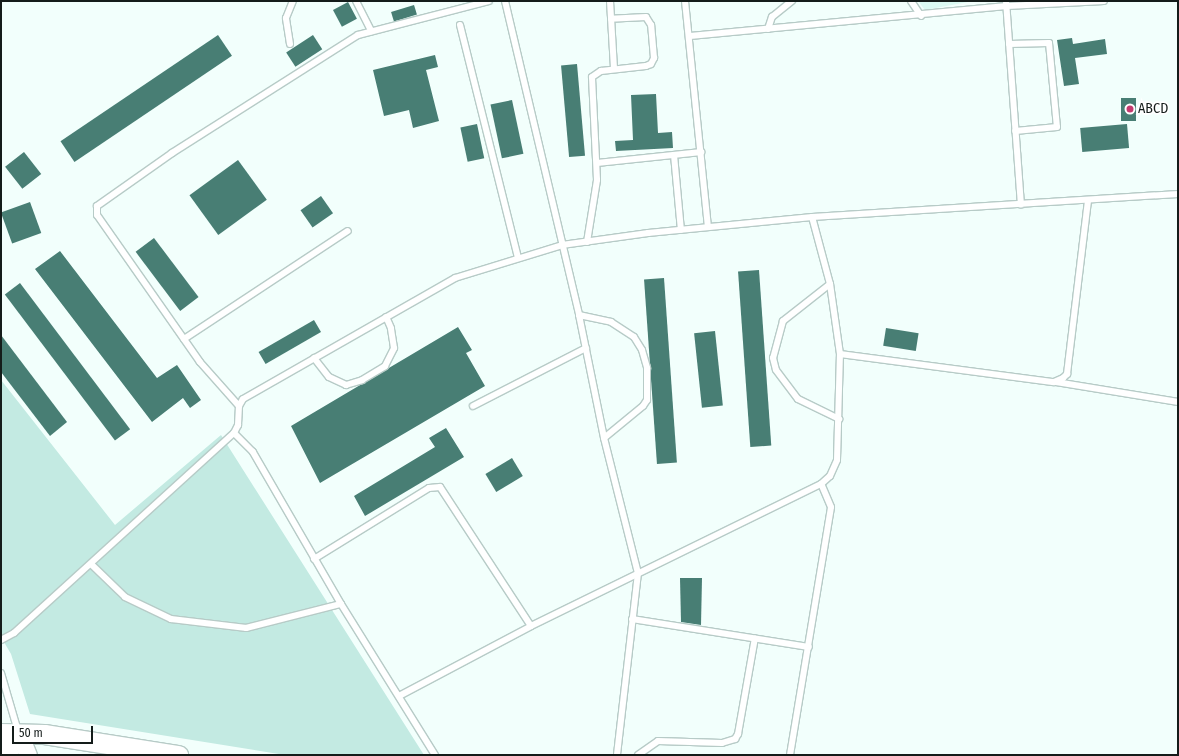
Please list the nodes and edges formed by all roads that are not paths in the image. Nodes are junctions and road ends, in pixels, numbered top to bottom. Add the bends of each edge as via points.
1 (293, 1) edge
2 (356, 1) edge
3 (489, 1) edge
4 (505, 1) edge
5 (610, 1) edge
6 (685, 1) edge
7 (792, 1) edge
8 (911, 1) edge
9 (1104, 1) edge
10 (1006, 3) edge
11 (921, 16) junction
12 (611, 19) junction
13 (460, 25) dead end
14 (768, 29) junction
15 (371, 31) junction
16 (690, 36) junction
17 (290, 44) dead end
18 (1010, 44) junction
19 (614, 69) junction
20 (1015, 131) junction
21 (701, 152) junction
22 (674, 155) junction
23 (597, 163) junction
24 (1178, 194) edge
25 (1088, 200) junction
26 (1021, 204) junction
27 (812, 217) junction
28 (708, 227) junction
29 (348, 230) dead end
30 (681, 230) junction
31 (587, 242) junction
32 (562, 245) junction
33 (518, 257) junction
34 (830, 284) junction
35 (579, 315) junction
36 (386, 317) junction
37 (184, 339) junction
38 (586, 348) junction
39 (840, 354) junction
40 (314, 358) junction
41 (1054, 382) junction
42 (1178, 402) edge
43 (239, 406) junction
44 (473, 406) dead end
45 (839, 419) junction
46 (234, 433) junction
47 (604, 438) junction
48 (821, 484) junction
49 (314, 559) junction
50 (91, 564) junction
51 (638, 573) junction
52 (341, 604) junction
53 (632, 619) junction
54 (531, 626) junction
55 (755, 638) junction
56 (1, 640) edge
57 (809, 647) junction
58 (1, 673) edge
59 (399, 696) junction
60 (6, 731) edge
61 (1, 753) edge
62 (11, 755) edge
63 (28, 755) edge
64 (178, 755) edge
65 (435, 755) edge
66 (617, 755) edge
67 (638, 755) edge
68 (790, 755) edge

1 - 17 lane via 286,18
2 - 15 lane
3 - 15 lane
4 - 32 lane
5 - 12 lane
6 - 16 lane
7 - 14 lane via 772,17
8 - 11 lane
9 - 10 lane
10 - 11 lane
10 - 18 lane
11 - 14 lane
12 - 19 lane
12 - 19 lane via 646,18 651,25 654,58 651,64 646,66
13 - 33 lane
14 - 16 lane
15 - 37 lane via 349,40 172,153 97,206 97,215
16 - 21 lane
18 - 20 lane
18 - 20 lane via 1049,43 1057,127
19 - 23 lane via 595,73 591,82
20 - 26 lane
21 - 22 lane
21 - 28 lane
22 - 23 lane
22 - 30 lane
23 - 31 lane via 597,186
24 - 25 lane
25 - 26 lane
25 - 41 lane via 1067,374
26 - 27 lane
27 - 28 lane
27 - 34 lane
28 - 30 lane
29 - 37 lane
30 - 31 lane
31 - 32 lane
32 - 33 lane
32 - 35 lane
33 - 36 lane via 455,278
34 - 39 lane
34 - 45 lane via 783,321 773,358 776,370 798,399
35 - 38 lane
35 - 47 lane via 611,322 634,337 642,350 647,368 647,400 644,406
36 - 40 lane
36 - 40 lane via 391,328 394,348 385,366 362,380 346,385 329,377
37 - 43 lane via 200,362
38 - 44 lane
38 - 47 lane
39 - 41 lane
39 - 45 lane
40 - 43 lane via 250,394
41 - 42 lane
43 - 46 lane via 238,425
45 - 48 lane via 834,468
46 - 49 lane via 253,452
46 - 50 lane
47 - 51 lane
48 - 51 lane
48 - 57 lane via 831,507
49 - 52 lane
49 - 54 lane via 429,488 440,487
50 - 52 lane via 125,597 171,619 246,628
50 - 56 lane via 14,633
51 - 53 lane
51 - 54 lane
52 - 59 lane
53 - 55 lane
53 - 66 lane
54 - 59 lane
55 - 57 lane
55 - 67 lane via 738,734 735,738 722,743 658,741
57 - 68 lane
58 - 60 lane
59 - 65 lane
60 - 62 street
60 - 63 street
60 - 64 main road via 44,734
61 - 62 lane

